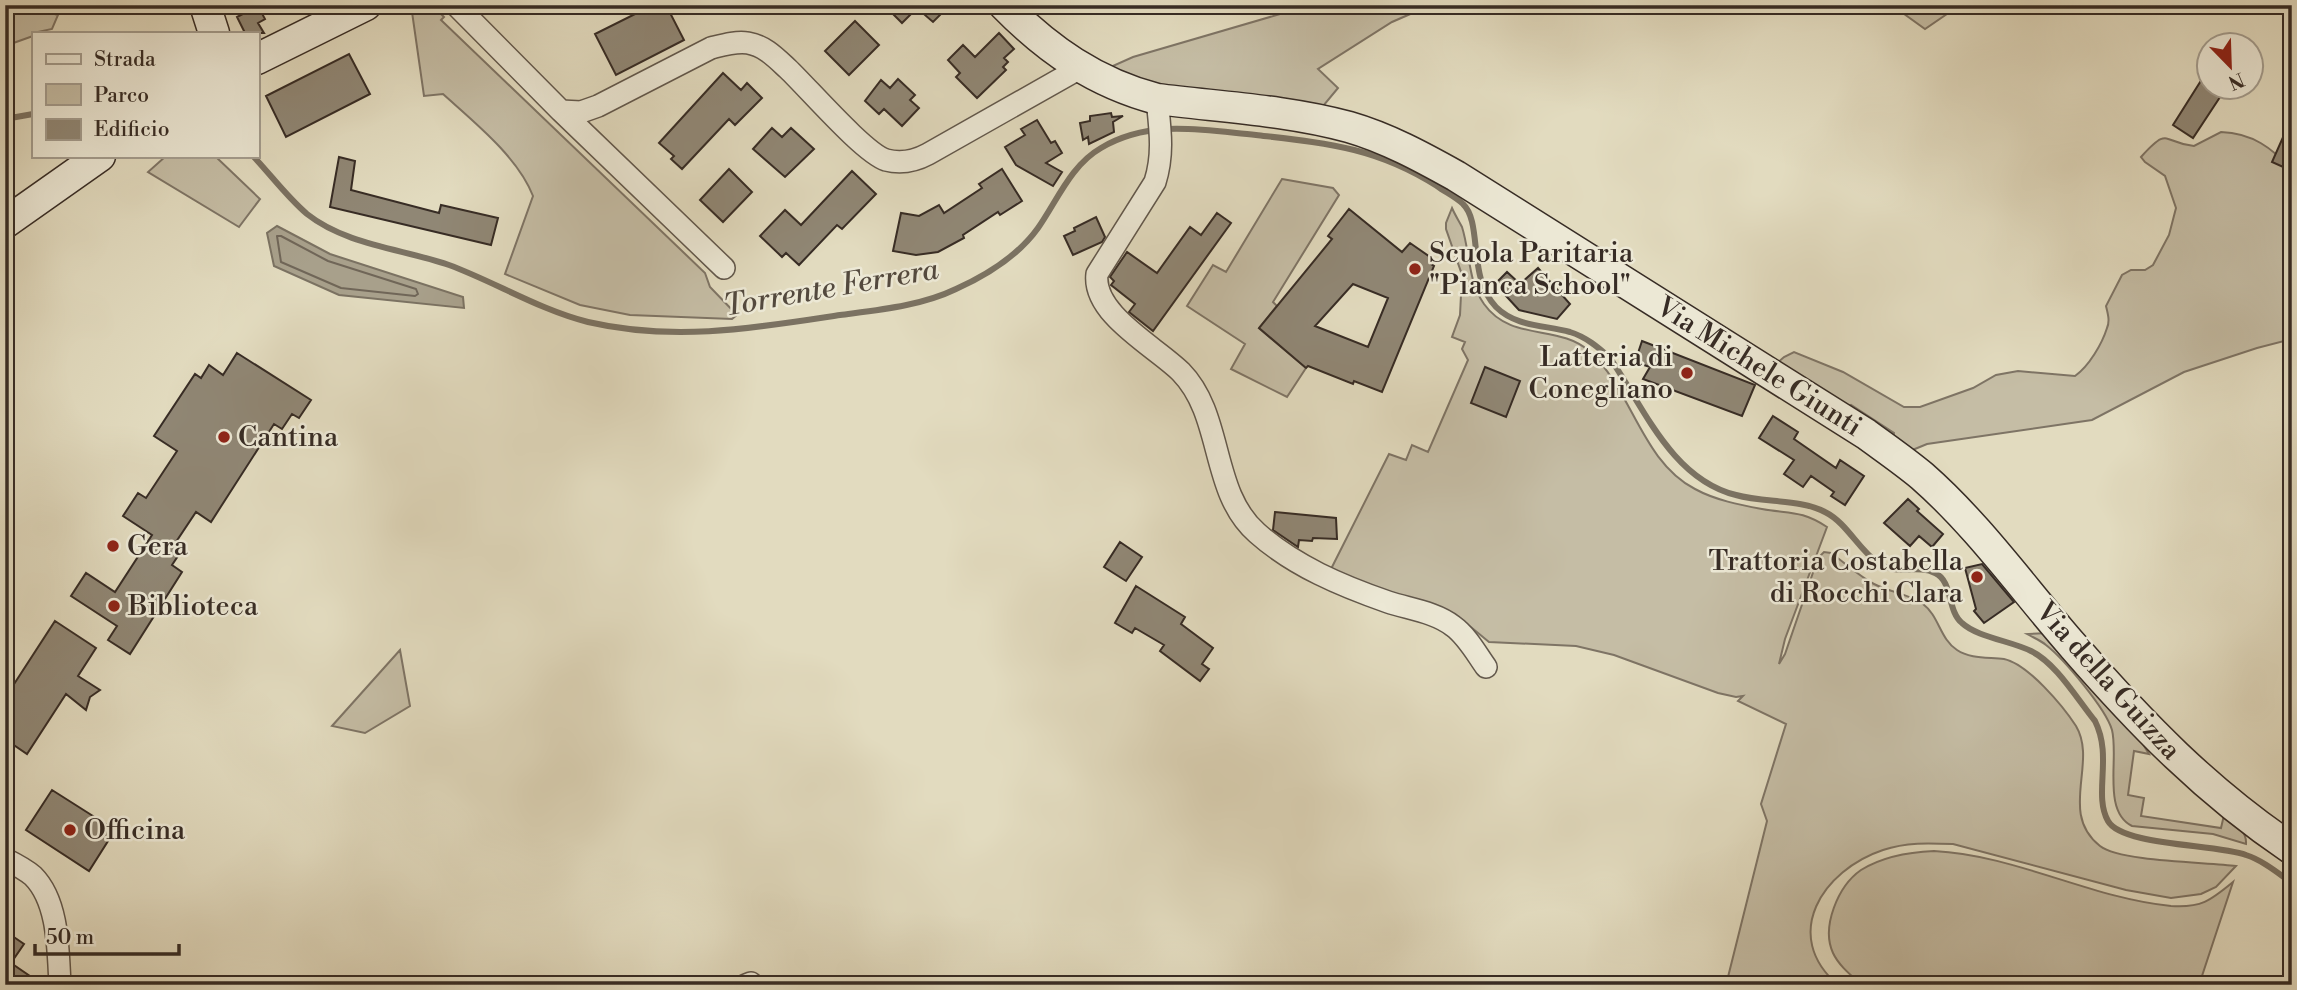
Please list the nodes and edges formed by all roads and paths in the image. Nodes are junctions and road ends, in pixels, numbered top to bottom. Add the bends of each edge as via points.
1 (198, 5) edge
2 (205, 5) edge
3 (366, 5) edge
4 (456, 5) edge
5 (1004, 5) edge
6 (197, 32) edge
7 (214, 32) edge
8 (259, 58) edge
9 (1080, 68) junction
10 (561, 111) junction
11 (1159, 118) junction
12 (97, 158) edge
13 (5, 223) edge
14 (724, 268) dead end
15 (1941, 495) joint
16 (1486, 667) dead end
17 (2292, 849) edge
18 (5, 859) edge
19 (60, 985) edge

1 - 6 street
2 - 7 street
3 - 8 street
4 - 10 street
5 - 9 street, Via Michele Giunti
9 - 10 street via 908,161 887,160 869,151 767,49 748,43 711,48 598,106 581,112
9 - 11 street, Via Michele Giunti
10 - 14 street
11 - 15 street, Via Michele Giunti via 1321,121 1421,156 1866,434
11 - 16 street via 1161,153 1154,182 1097,274 1102,298 1194,389 1207,416 1229,491 1254,530 1320,574 1446,621 1468,640
12 - 13 street
15 - 17 street, Via della Guizza via 2178,759 2214,792
18 - 19 street via 32,875 48,899

